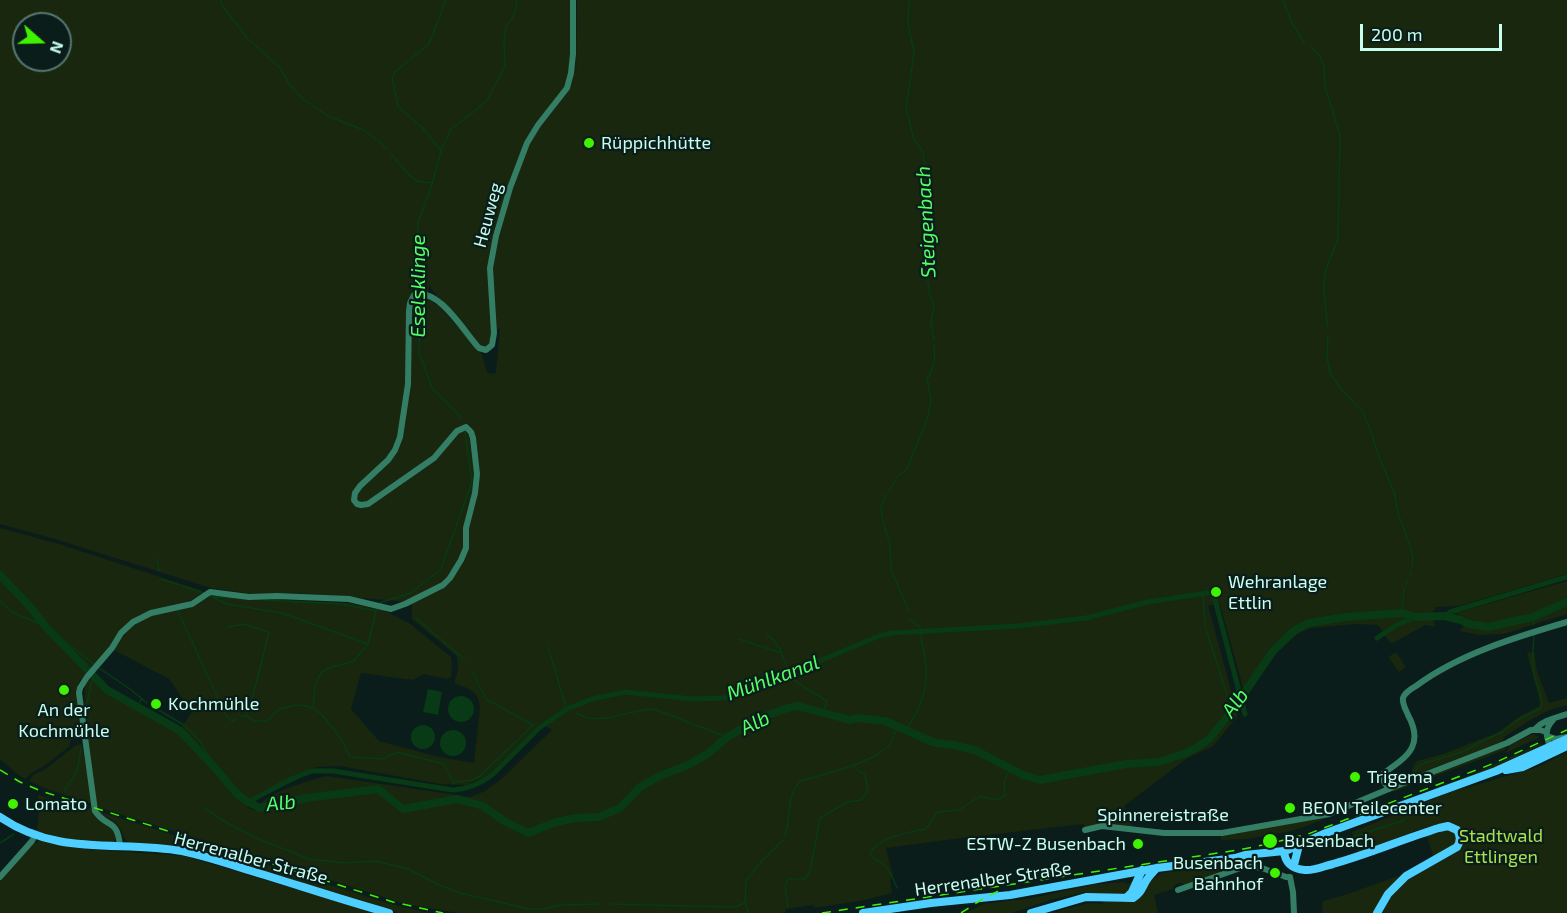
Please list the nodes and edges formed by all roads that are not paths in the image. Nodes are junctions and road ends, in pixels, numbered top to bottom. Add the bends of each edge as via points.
1 (573, 0) edge
2 (1567, 622) edge
3 (1567, 714) edge
4 (1553, 720) junction
5 (1535, 729) junction
6 (1547, 734) junction
7 (1567, 738) edge
8 (1567, 746) edge
9 (1551, 750) junction
10 (1389, 789) junction
11 (0, 817) edge
12 (1085, 831) dead end
13 (35, 835) junction
14 (1299, 845) junction
15 (120, 846) junction
16 (1284, 851) junction
17 (1296, 867) junction
18 (1157, 868) junction
19 (1142, 870) junction
20 (1121, 874) junction
21 (0, 877) edge
22 (1290, 877) junction
23 (1146, 880) junction
24 (1136, 885) junction
25 (1178, 890) dead end
26 (1126, 898) junction
27 (389, 913) edge
28 (863, 913) edge
29 (1031, 913) edge
30 (1294, 913) edge
31 (1377, 913) edge

1 - 15 street, Heuweg via 573,54 567,88 527,143 496,236 490,268 494,342 489,349 482,349 440,302 432,296 414,295 410,303 408,384 400,437 388,460 355,493 357,504 368,504 434,458 457,431 466,427 473,438 477,474 461,560 443,585 391,609 349,599 249,597 210,592 192,604 151,613 133,622 87,677 79,693 95,809 116,828
2 - 10 street via 1460,659 1406,693 1404,706 1415,740 1410,752 1380,776
3 - 4 street, Spinnereistraße
4 - 5 street, Spinnereistraße via 1546,720
4 - 6 street
5 - 6 street
5 - 10 street, Spinnereistraße
6 - 7 street via 1556,739
6 - 9 street
7 - 9 main road
8 - 9 main road
9 - 14 main road, Herrenalber Straße
10 - 12 street, Spinnereistraße via 1329,814 1222,833 1164,833 1101,826
11 - 13 main road, Herrenalber Straße
13 - 15 main road, Herrenalber Straße via 70,844
13 - 21 street
14 - 16 main road, Herrenalber Straße
14 - 17 main road
15 - 27 main road, Herrenalber Straße via 203,856
16 - 17 main road
16 - 18 main road, Herrenalber Straße via 1262,858
17 - 22 street
17 - 31 main road via 1310,870 1439,828 1457,830 1457,847 1406,876 1388,894
18 - 19 main road, Herrenalber Straße
18 - 23 main road
19 - 20 main road, Herrenalber Straße
19 - 23 main road
19 - 24 main road
20 - 24 main road
20 - 28 main road, Herrenalber Straße via 1010,895
22 - 25 street via 1245,866
22 - 30 street
23 - 26 main road via 1137,896
24 - 26 main road
26 - 29 main road via 1086,897

